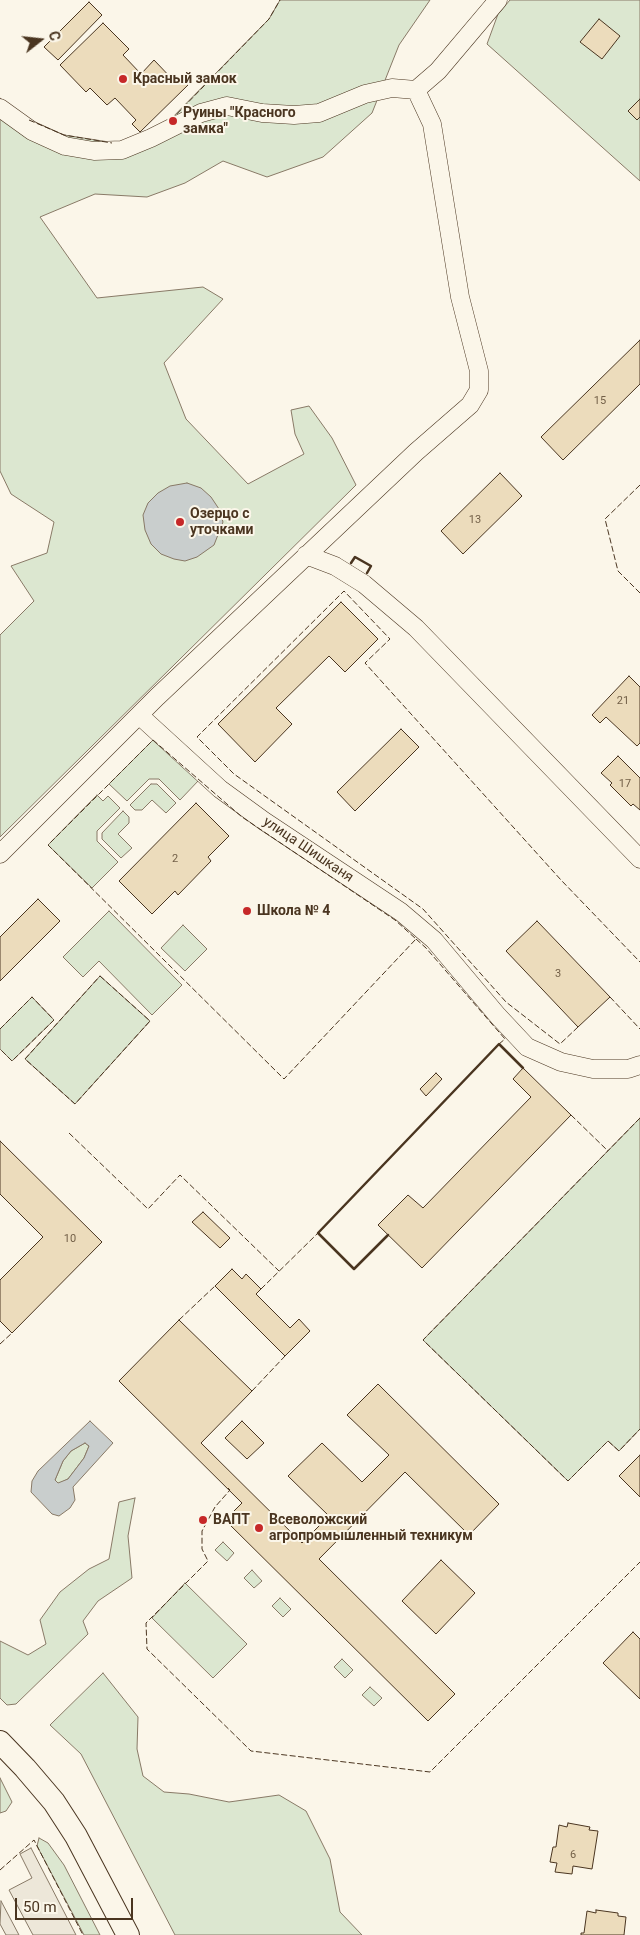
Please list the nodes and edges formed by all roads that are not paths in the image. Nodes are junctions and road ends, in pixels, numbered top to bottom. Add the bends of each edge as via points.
1 (498, 0) edge
2 (416, 90) junction
3 (0, 108) edge
4 (306, 555) junction
5 (139, 715) junction
6 (0, 854) edge
7 (640, 859) edge
8 (640, 1066) edge
9 (0, 1742) edge
10 (128, 1935) edge

1 - 2 street via 438,71
2 - 3 street via 392,88 365,94 320,113 262,113 227,106 202,113 122,150 94,151 66,146 32,131
2 - 4 street via 432,124 460,297 479,371 479,390 470,405
4 - 5 street
4 - 7 street via 335,566 364,584 416,628
5 - 6 street
5 - 8 street, улица Шишканя via 220,788 264,821 402,912 434,940 528,1047 562,1062 593,1069
9 - 10 main road via 25,1768 76,1836

